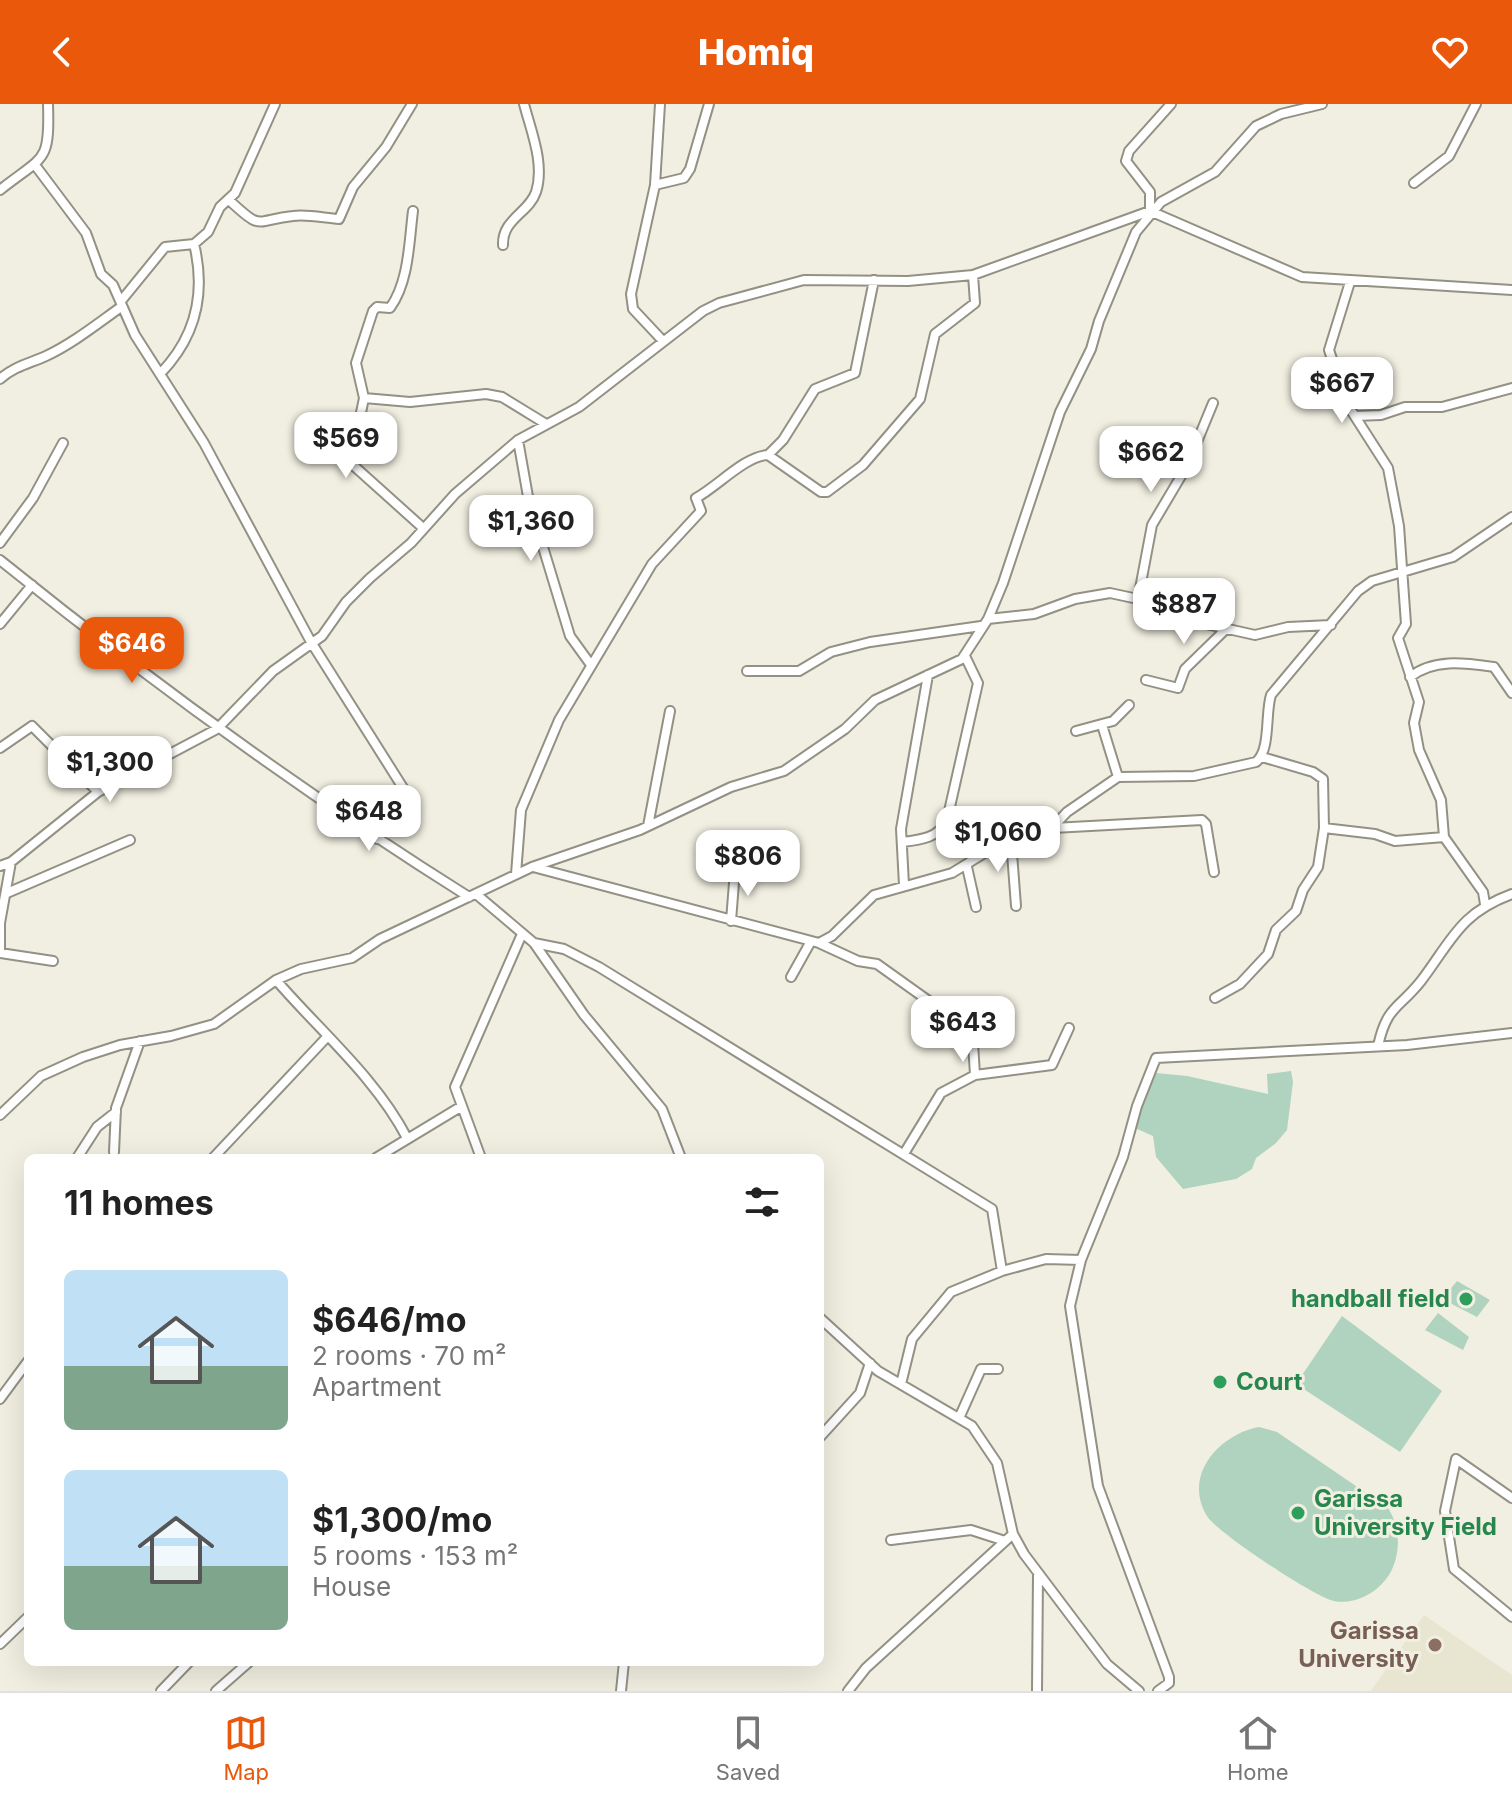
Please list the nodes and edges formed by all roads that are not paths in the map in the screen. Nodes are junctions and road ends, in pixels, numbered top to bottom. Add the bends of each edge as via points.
1 (48, 104) edge
2 (275, 104) edge
3 (412, 104) edge
4 (524, 104) edge
5 (660, 104) edge
6 (709, 104) edge
7 (1171, 104) edge
8 (1322, 104) edge
9 (1476, 104) edge
10 (35, 165) junction
11 (1414, 183) dead end
12 (655, 185) junction
13 (0, 190) edge
14 (229, 200) junction
15 (413, 211) dead end
16 (1150, 211) junction
17 (194, 244) junction
18 (503, 245) dead end
19 (973, 275) junction
20 (874, 280) junction
21 (1350, 282) junction
22 (1512, 290) edge
23 (121, 304) junction
24 (663, 341) junction
25 (160, 374) junction
26 (0, 379) edge
27 (1512, 388) edge
28 (364, 398) junction
29 (1213, 403) dead end
30 (1355, 416) junction
31 (546, 424) junction
32 (518, 440) junction
33 (63, 443) dead end
34 (768, 455) junction
35 (1512, 517) edge
36 (423, 528) junction
37 (0, 543) edge
38 (0, 560) edge
39 (1402, 572) junction
40 (32, 585) junction
41 (1138, 599) junction
42 (984, 622) junction
43 (0, 624) edge
44 (1331, 625) junction
45 (1225, 630) junction
46 (311, 642) junction
47 (965, 656) junction
48 (591, 665) junction
49 (747, 671) dead end
50 (928, 675) junction
51 (1410, 677) junction
52 (1146, 680) dead end
53 (1512, 693) edge
54 (1129, 705) dead end
55 (670, 711) dead end
56 (1102, 725) junction
57 (217, 729) junction
58 (1076, 731) dead end
59 (0, 748) edge
60 (1262, 757) junction
61 (1118, 777) junction
62 (98, 792) junction
63 (648, 826) junction
64 (1052, 828) junction
65 (1324, 828) junction
66 (1444, 837) junction
67 (377, 839) junction
68 (130, 840) dead end
69 (1011, 840) junction
70 (902, 842) junction
71 (11, 862) junction
72 (0, 866) edge
73 (532, 867) junction
74 (967, 867) junction
75 (762, 870) dead end
76 (1214, 872) dead end
77 (516, 874) junction
78 (904, 885) junction
79 (7, 893) junction
80 (1512, 894) edge
81 (472, 895) junction
82 (1485, 904) junction
83 (1016, 906) dead end
84 (976, 907) dead end
85 (731, 921) junction
86 (522, 934) junction
87 (534, 943) junction
88 (814, 943) junction
89 (53, 961) dead end
90 (791, 977) dead end
91 (276, 980) junction
92 (1215, 998) dead end
93 (1069, 1028) dead end
94 (1512, 1033) edge
95 (327, 1037) junction
96 (140, 1041) junction
97 (1378, 1046) junction
98 (975, 1075) junction
99 (462, 1106) junction
100 (116, 1112) junction
101 (0, 1115) edge
102 (407, 1138) junction
103 (114, 1152) dead end
104 (905, 1152) junction
105 (80, 1154) edge
106 (217, 1154) edge
107 (382, 1154) edge
108 (480, 1154) edge
109 (679, 1154) edge
110 (1081, 1260) junction
111 (1002, 1271) junction
112 (824, 1322) edge
113 (870, 1363) junction
114 (24, 1366) edge
115 (998, 1369) dead end
116 (901, 1384) junction
117 (0, 1399) edge
118 (960, 1416) junction
119 (824, 1433) edge
120 (1512, 1498) edge
121 (1009, 1538) junction
122 (891, 1540) dead end
123 (1038, 1574) junction
124 (1512, 1617) edge
125 (24, 1621) edge
126 (0, 1644) edge
127 (185, 1666) edge
128 (244, 1666) edge
129 (624, 1666) edge
130 (161, 1691) edge
131 (216, 1691) edge
132 (621, 1691) edge
133 (848, 1691) edge
134 (1037, 1691) edge
135 (1139, 1691) edge
136 (1158, 1691) edge

1 - 10 street via 49,140 45,156
2 - 14 street
3 - 14 street via 353,187 339,219 292,216 268,224 250,220
4 - 18 street via 538,181 535,195 506,229
5 - 12 street
6 - 12 street via 690,169 684,178
7 - 16 street via 1126,161 1150,192
8 - 16 street via 1256,126 1215,172
9 - 11 street via 1449,156
10 - 13 street
10 - 23 street via 86,233 101,274
12 - 24 street via 631,294 633,309
14 - 17 street
15 - 28 street via 397,295 390,308 373,311 356,363
16 - 19 street
16 - 21 street via 1302,277
16 - 42 street via 1120,267 1091,349 1060,412 1017,546
17 - 23 street via 165,247
17 - 25 street via 201,288 198,309 188,336
19 - 20 street
19 - 34 street via 975,303 935,334 920,399 863,465 821,492
20 - 24 street via 804,280 719,303
20 - 34 street via 857,370 847,379 815,389
21 - 22 street
21 - 30 street via 1329,350
23 - 25 street
23 - 26 street via 69,343 15,366
24 - 31 street via 579,407
25 - 46 street via 204,443
27 - 30 street via 1442,407
28 - 31 street via 410,402 486,394 502,397
28 - 36 street via 354,466
29 - 41 street via 1187,466 1152,525
30 - 39 street via 1388,468
31 - 32 street
32 - 36 street
32 - 48 street via 535,536 570,636
33 - 37 street
34 - 48 street via 753,456 718,487 696,498 701,511 652,564
35 - 39 street via 1453,557
36 - 46 street
38 - 40 street
39 - 44 street via 1358,591
39 - 51 street via 1406,624 1398,638
40 - 43 street
40 - 57 street
41 - 42 street via 1095,594 1034,614
41 - 45 street
42 - 47 street
42 - 49 street via 831,652 799,671
44 - 45 street via 1255,635
44 - 60 street via 1271,695
45 - 52 street via 1185,669 1178,688
46 - 57 street via 273,671
46 - 67 street via 409,802
47 - 50 street
47 - 70 street via 978,683 947,820 927,839
48 - 77 street via 559,720 521,810
50 - 63 street via 875,700 845,729 784,771 731,787
50 - 70 street
51 - 53 street via 1420,669 1454,662 1494,667
51 - 66 street via 1419,702 1414,723 1419,750 1441,800
54 - 56 street
55 - 63 street
56 - 58 street
56 - 61 street
57 - 62 street
57 - 67 street
59 - 62 street via 32,726
60 - 61 street via 1194,776
60 - 65 street via 1323,779
61 - 64 street
62 - 71 street
63 - 73 street
64 - 69 street
64 - 76 street via 1202,820
65 - 66 street via 1395,841
65 - 92 street via 1318,867 1296,911 1276,930 1268,954 1240,984
66 - 82 street via 1483,892
67 - 81 street
68 - 79 street
69 - 74 street
69 - 83 street
70 - 78 street
71 - 72 street
71 - 79 street
73 - 77 street
73 - 85 street
74 - 78 street
74 - 84 street
75 - 85 street via 735,870
77 - 81 street
78 - 88 street via 874,895 832,936
79 - 89 street via 0,953
80 - 82 street
81 - 86 street
81 - 91 street via 352,958
82 - 97 street via 1458,927 1419,983 1389,1013
85 - 88 street
86 - 87 street
86 - 99 street via 456,1082
87 - 104 street via 564,949 599,967
87 - 109 street via 584,1015 662,1109
88 - 90 street
88 - 98 street via 877,964 954,1019 973,1043
91 - 95 street
91 - 96 street via 214,1024
93 - 98 street via 1052,1065
94 - 97 street
95 - 102 street via 395,1115
95 - 106 street
96 - 100 street
96 - 101 street via 41,1076
97 - 110 street via 1156,1058
98 - 104 street via 935,1099
99 - 102 street
99 - 108 street
100 - 103 street
100 - 105 street via 97,1127
102 - 107 street
104 - 111 street via 992,1209
110 - 111 street via 1046,1259
110 - 136 street via 1070,1306 1093,1460 1114,1535 1169,1677
111 - 116 street via 960,1287 941,1302 912,1339
112 - 113 street
113 - 116 street
113 - 119 street via 860,1393
114 - 117 street
115 - 118 street via 981,1369
116 - 118 street
118 - 121 street via 997,1463
120 - 124 street via 1456,1459 1445,1511 1454,1569
121 - 122 street via 971,1530
121 - 123 street
121 - 133 street via 866,1668
123 - 134 street
123 - 135 street via 1107,1664
125 - 126 street
127 - 130 street
128 - 131 street
129 - 132 street

